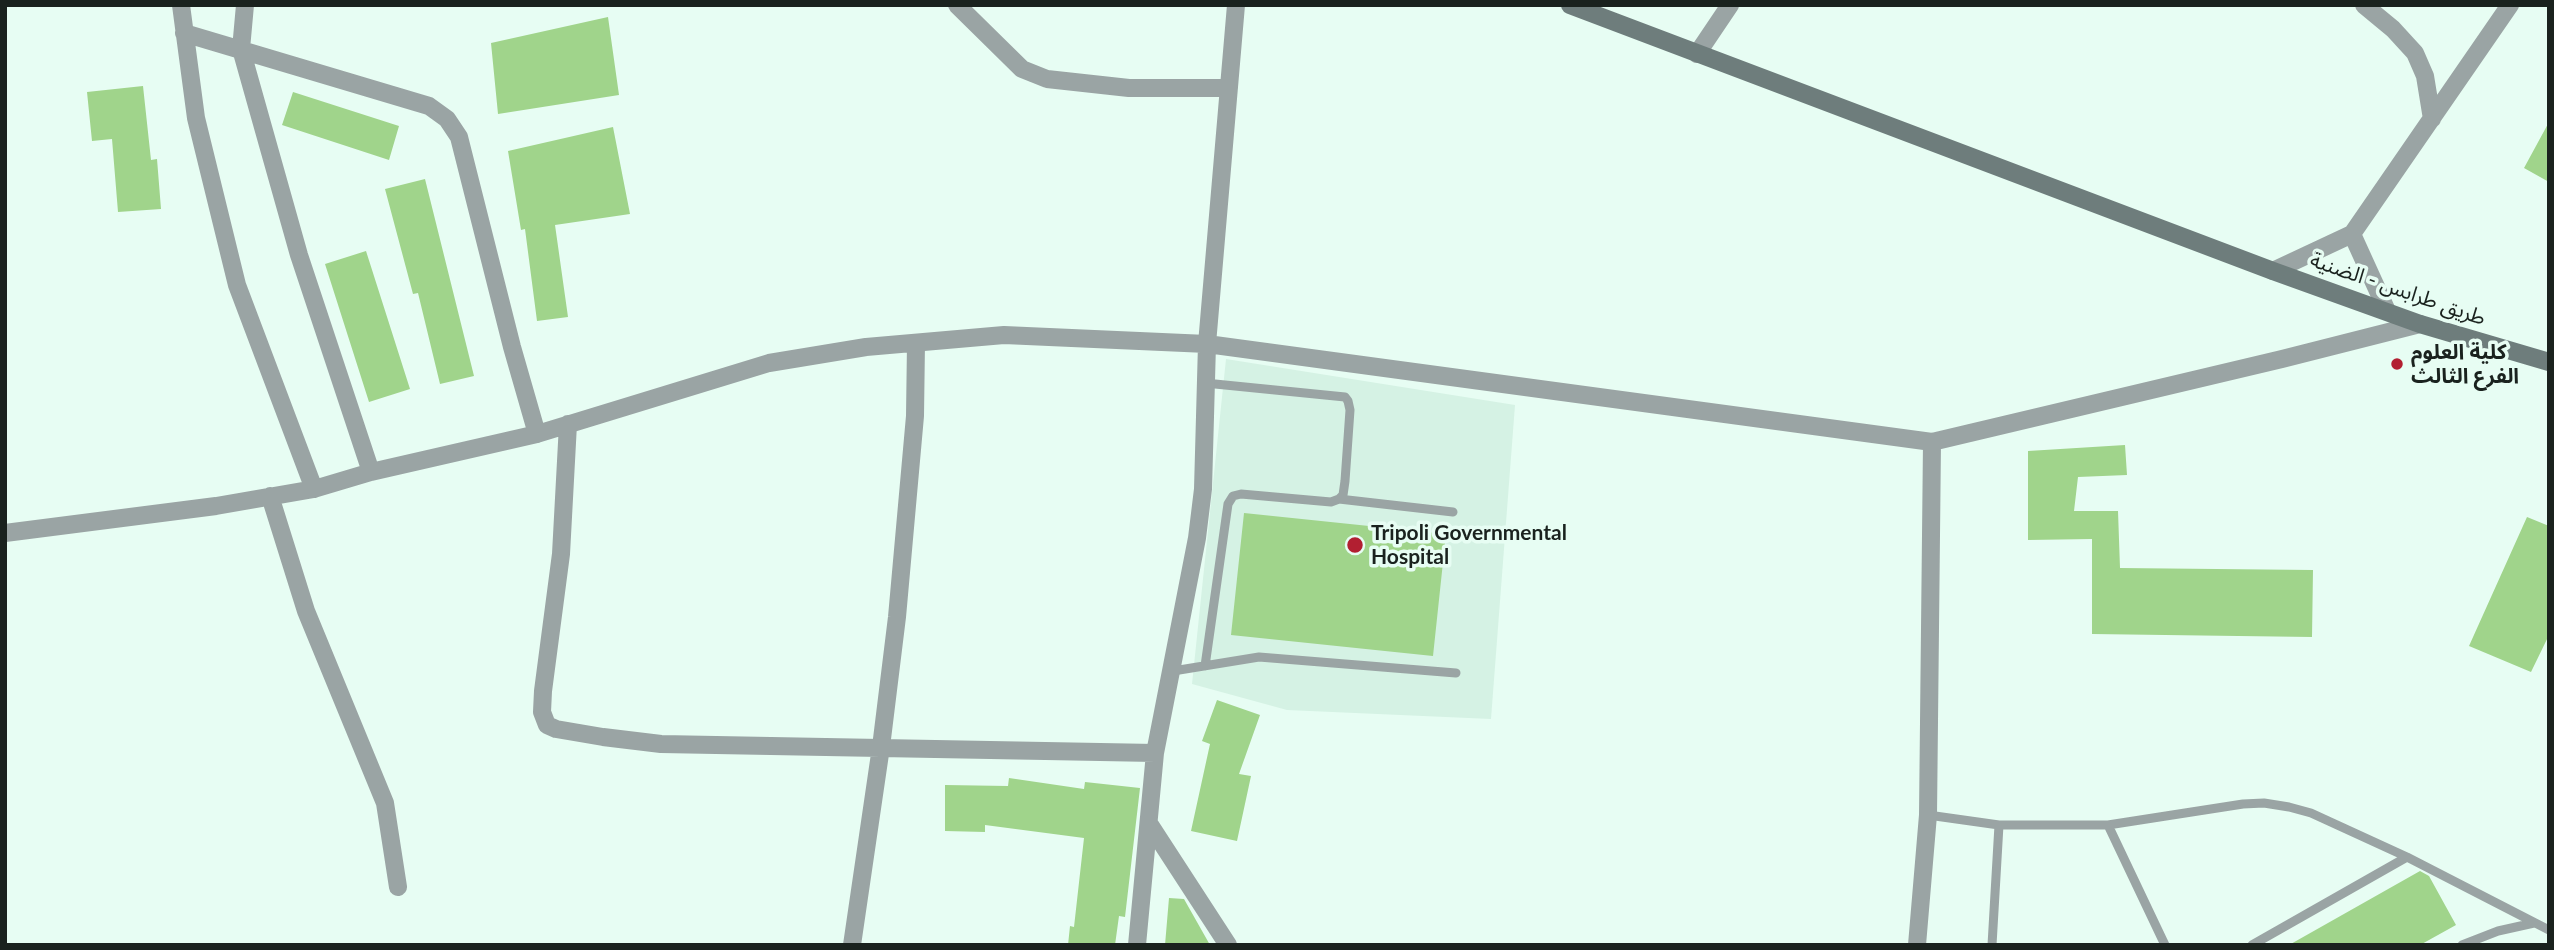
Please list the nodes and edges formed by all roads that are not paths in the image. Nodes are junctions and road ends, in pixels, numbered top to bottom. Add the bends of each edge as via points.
1 (181, 5) edge
2 (245, 5) edge
3 (957, 5) edge
4 (1237, 5) edge
5 (1570, 5) edge
6 (1730, 5) edge
7 (2364, 5) edge
8 (2510, 5) edge
9 (184, 33) junction
10 (241, 49) junction
11 (1697, 54) junction
12 (1229, 88) junction
13 (2432, 119) junction
14 (2352, 234) junction
15 (2273, 271) junction
16 (2387, 311) junction
17 (2420, 324) junction
18 (916, 343) junction
19 (1206, 344) junction
20 (2549, 362) edge
21 (1205, 383) junction
22 (568, 424) junction
23 (537, 434) junction
24 (1932, 443) junction
25 (371, 471) junction
26 (314, 489) junction
27 (270, 496) junction
28 (1339, 499) junction
29 (1453, 512) dead end
30 (5, 533) edge
31 (1205, 666) junction
32 (1173, 671) junction
33 (1456, 673) dead end
34 (881, 747) junction
35 (1155, 753) junction
36 (1928, 815) junction
37 (1150, 825) junction
38 (1999, 825) junction
39 (2108, 825) junction
40 (2407, 857) junction
41 (398, 887) dead end
42 (2534, 923) junction
43 (2549, 930) edge
44 (852, 945) edge
45 (1137, 945) edge
46 (1228, 945) edge
47 (1917, 945) edge
48 (1992, 945) edge
49 (2165, 945) edge
50 (2252, 945) edge
51 (2462, 945) edge

1 - 9 street
2 - 10 street
3 - 12 street via 1022,69 1047,79 1129,88
4 - 12 street
5 - 11 main road, طريق طرابس - الضنية
6 - 11 street
7 - 13 street via 2415,53 2425,76
8 - 13 street
9 - 10 street
9 - 26 street via 196,118 237,285
10 - 23 street via 429,106 447,119 460,137
10 - 25 street via 299,255
11 - 15 main road, طريق طرابس - الضنية
12 - 19 street
13 - 14 street
14 - 15 street
14 - 16 street
15 - 16 main road, طريق طرابس - الضنية
16 - 17 main road, طريق طرابس - الضنية
17 - 20 main road, طريق طرابس - الضنية
17 - 24 street
18 - 19 street via 1004,335
18 - 22 street via 769,363
18 - 34 street via 915,416
19 - 21 street
19 - 24 street
21 - 28 lane via 1345,397 1350,410 1349,439
21 - 32 street via 1203,489
22 - 23 street
22 - 34 street via 561,554 543,691 547,725 661,744
23 - 25 street
24 - 36 street
25 - 26 street
26 - 27 street
27 - 30 street
27 - 41 street via 306,611 385,803
28 - 29 lane
28 - 31 lane via 1233,496 1228,504
31 - 32 lane
31 - 33 lane via 1259,657
32 - 35 street
34 - 35 street
34 - 44 street
35 - 37 street
36 - 38 lane
36 - 47 street
37 - 45 street
37 - 46 street
38 - 39 lane
38 - 48 lane
39 - 40 lane via 2264,803 2311,813
39 - 49 lane
40 - 42 lane
40 - 50 lane
42 - 43 lane
42 - 51 lane

